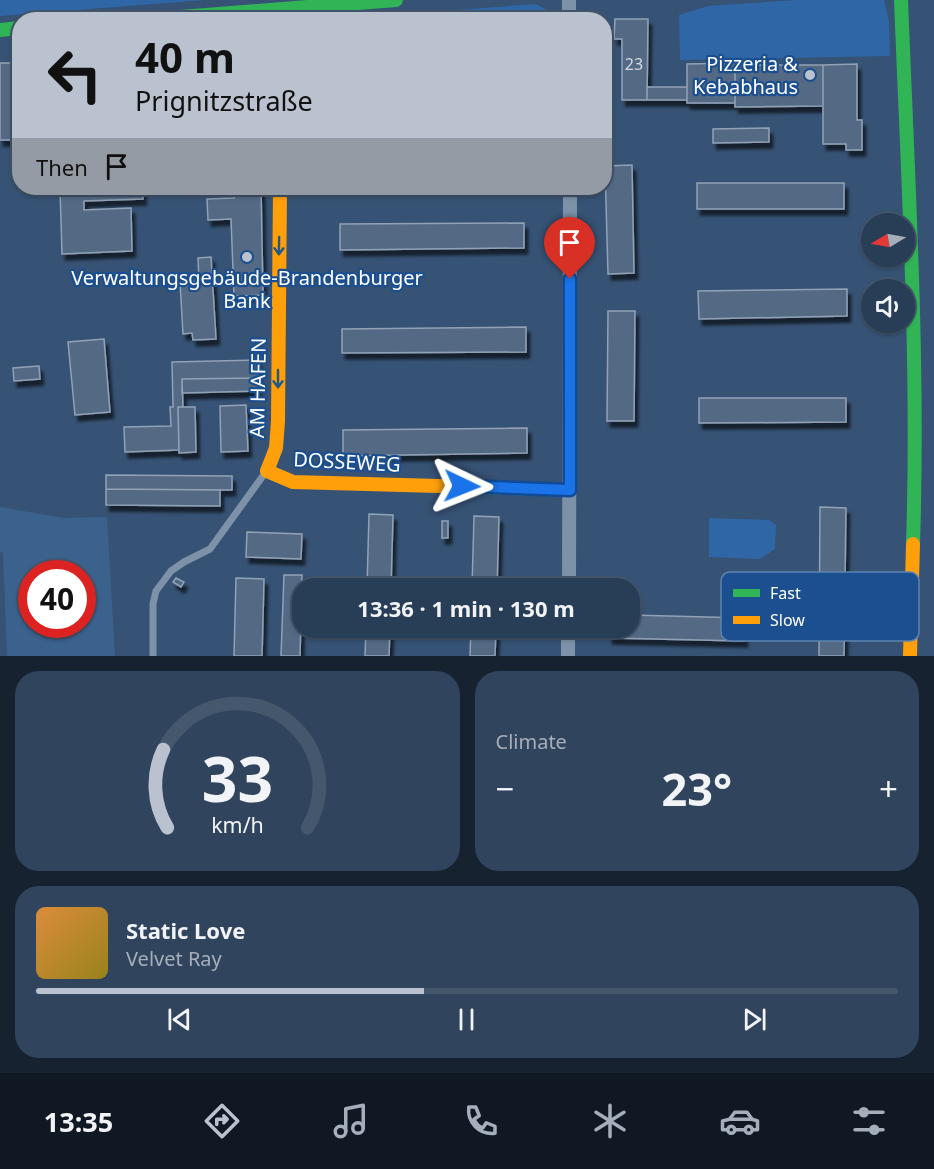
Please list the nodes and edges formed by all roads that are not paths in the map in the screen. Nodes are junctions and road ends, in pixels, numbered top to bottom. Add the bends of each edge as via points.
1 (396, 0) edge
2 (901, 0) edge
3 (244, 12) edge
4 (280, 195) edge
5 (570, 195) edge
6 (267, 471) junction
7 (570, 490) junction
8 (912, 572) edge
9 (569, 578) edge
10 (568, 638) edge
11 (910, 641) edge
12 (153, 656) edge
13 (568, 656) edge
14 (910, 656) edge

1 - 3 street
2 - 8 street via 913,333
4 -> 6 street, AM HAFEN via 278,421 276,448
5 - 7 street
6 - 7 street, DOSSEWEG via 293,482
6 - 12 lane, AM HAFEN via 210,549 168,574 156,591
7 - 9 street
10 - 13 street
11 - 14 street

